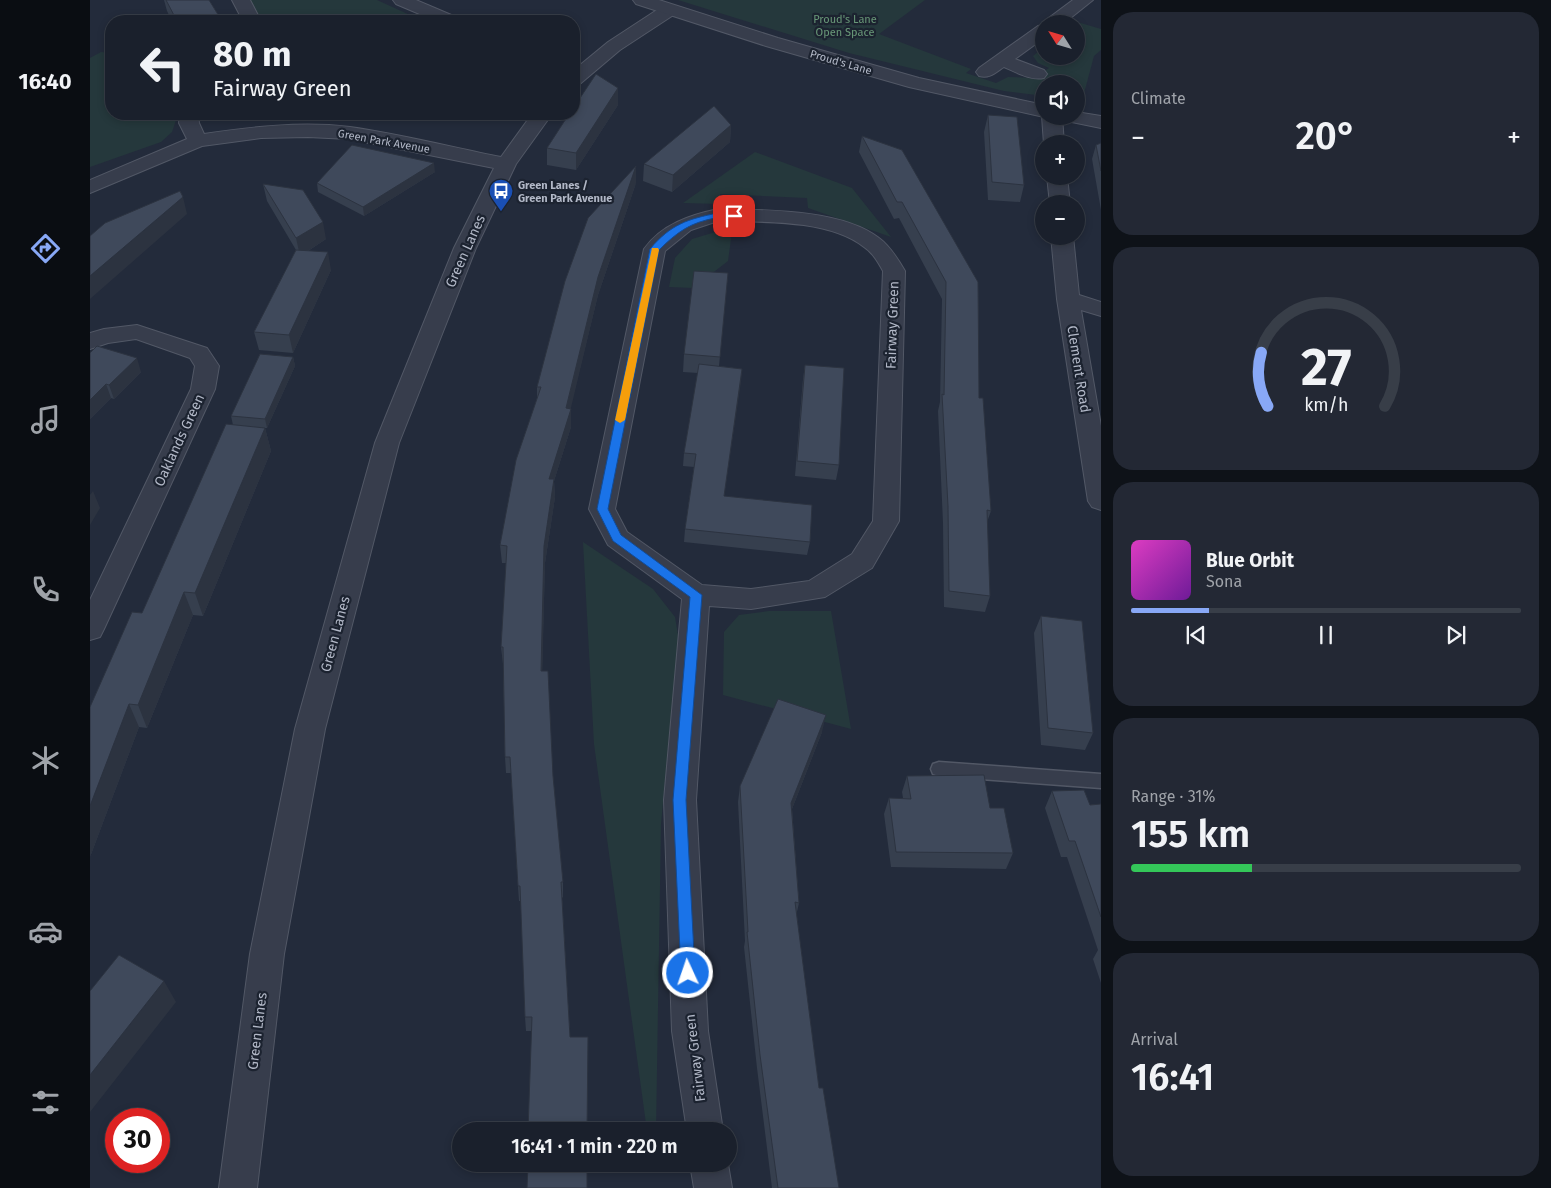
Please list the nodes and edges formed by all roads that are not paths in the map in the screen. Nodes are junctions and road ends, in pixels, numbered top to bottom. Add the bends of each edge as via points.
1 (241, 0) edge
2 (402, 0) edge
3 (642, 0) edge
4 (1084, 0) edge
5 (669, 10) junction
6 (249, 15) edge
7 (436, 15) edge
8 (1064, 15) edge
9 (1035, 36) edge
10 (1001, 60) junction
11 (985, 72) dead end
12 (580, 74) edge
13 (1038, 74) dead end
14 (1035, 109) edge
15 (1085, 119) edge
16 (189, 120) edge
17 (537, 120) edge
18 (1101, 122) edge
19 (198, 141) junction
20 (506, 164) junction
21 (90, 187) edge
22 (1063, 245) edge
23 (1068, 300) junction
24 (1101, 309) edge
25 (90, 342) edge
26 (1101, 501) edge
27 (696, 595) junction
28 (90, 629) edge
29 (939, 769) dead end
30 (1101, 781) edge
31 (704, 1122) edge
32 (710, 1172) edge
33 (238, 1188) edge
34 (713, 1188) edge

1 - 6 street
2 - 7 street
3 - 5 street, Proud's Lane
4 - 8 street
5 - 12 street via 614,46
5 - 14 street, Proud's Lane via 916,83
9 - 10 street
10 - 11 street
10 - 13 street
15 - 18 street
16 - 19 street
17 - 20 street, Green Lanes
19 - 20 street, Green Park Avenue via 261,132 308,130 349,133
19 - 21 street, Green Park Avenue
20 - 33 street, Green Lanes via 465,248 386,443 310,729 267,954
22 - 23 street, Clement Road
23 - 24 street
23 - 26 street, Clement Road
25 - 28 street, Oaklands Green via 104,336 137,332 199,353 207,366 203,389
27 - 27 street, Fairway Green via 616,538 602,509 655,249 691,221 718,215 782,216 846,229 868,239 883,252 894,271 886,521 862,561 815,590 751,600
27 - 31 street, Fairway Green via 680,800 690,1031
29 - 30 lane
32 - 34 street

